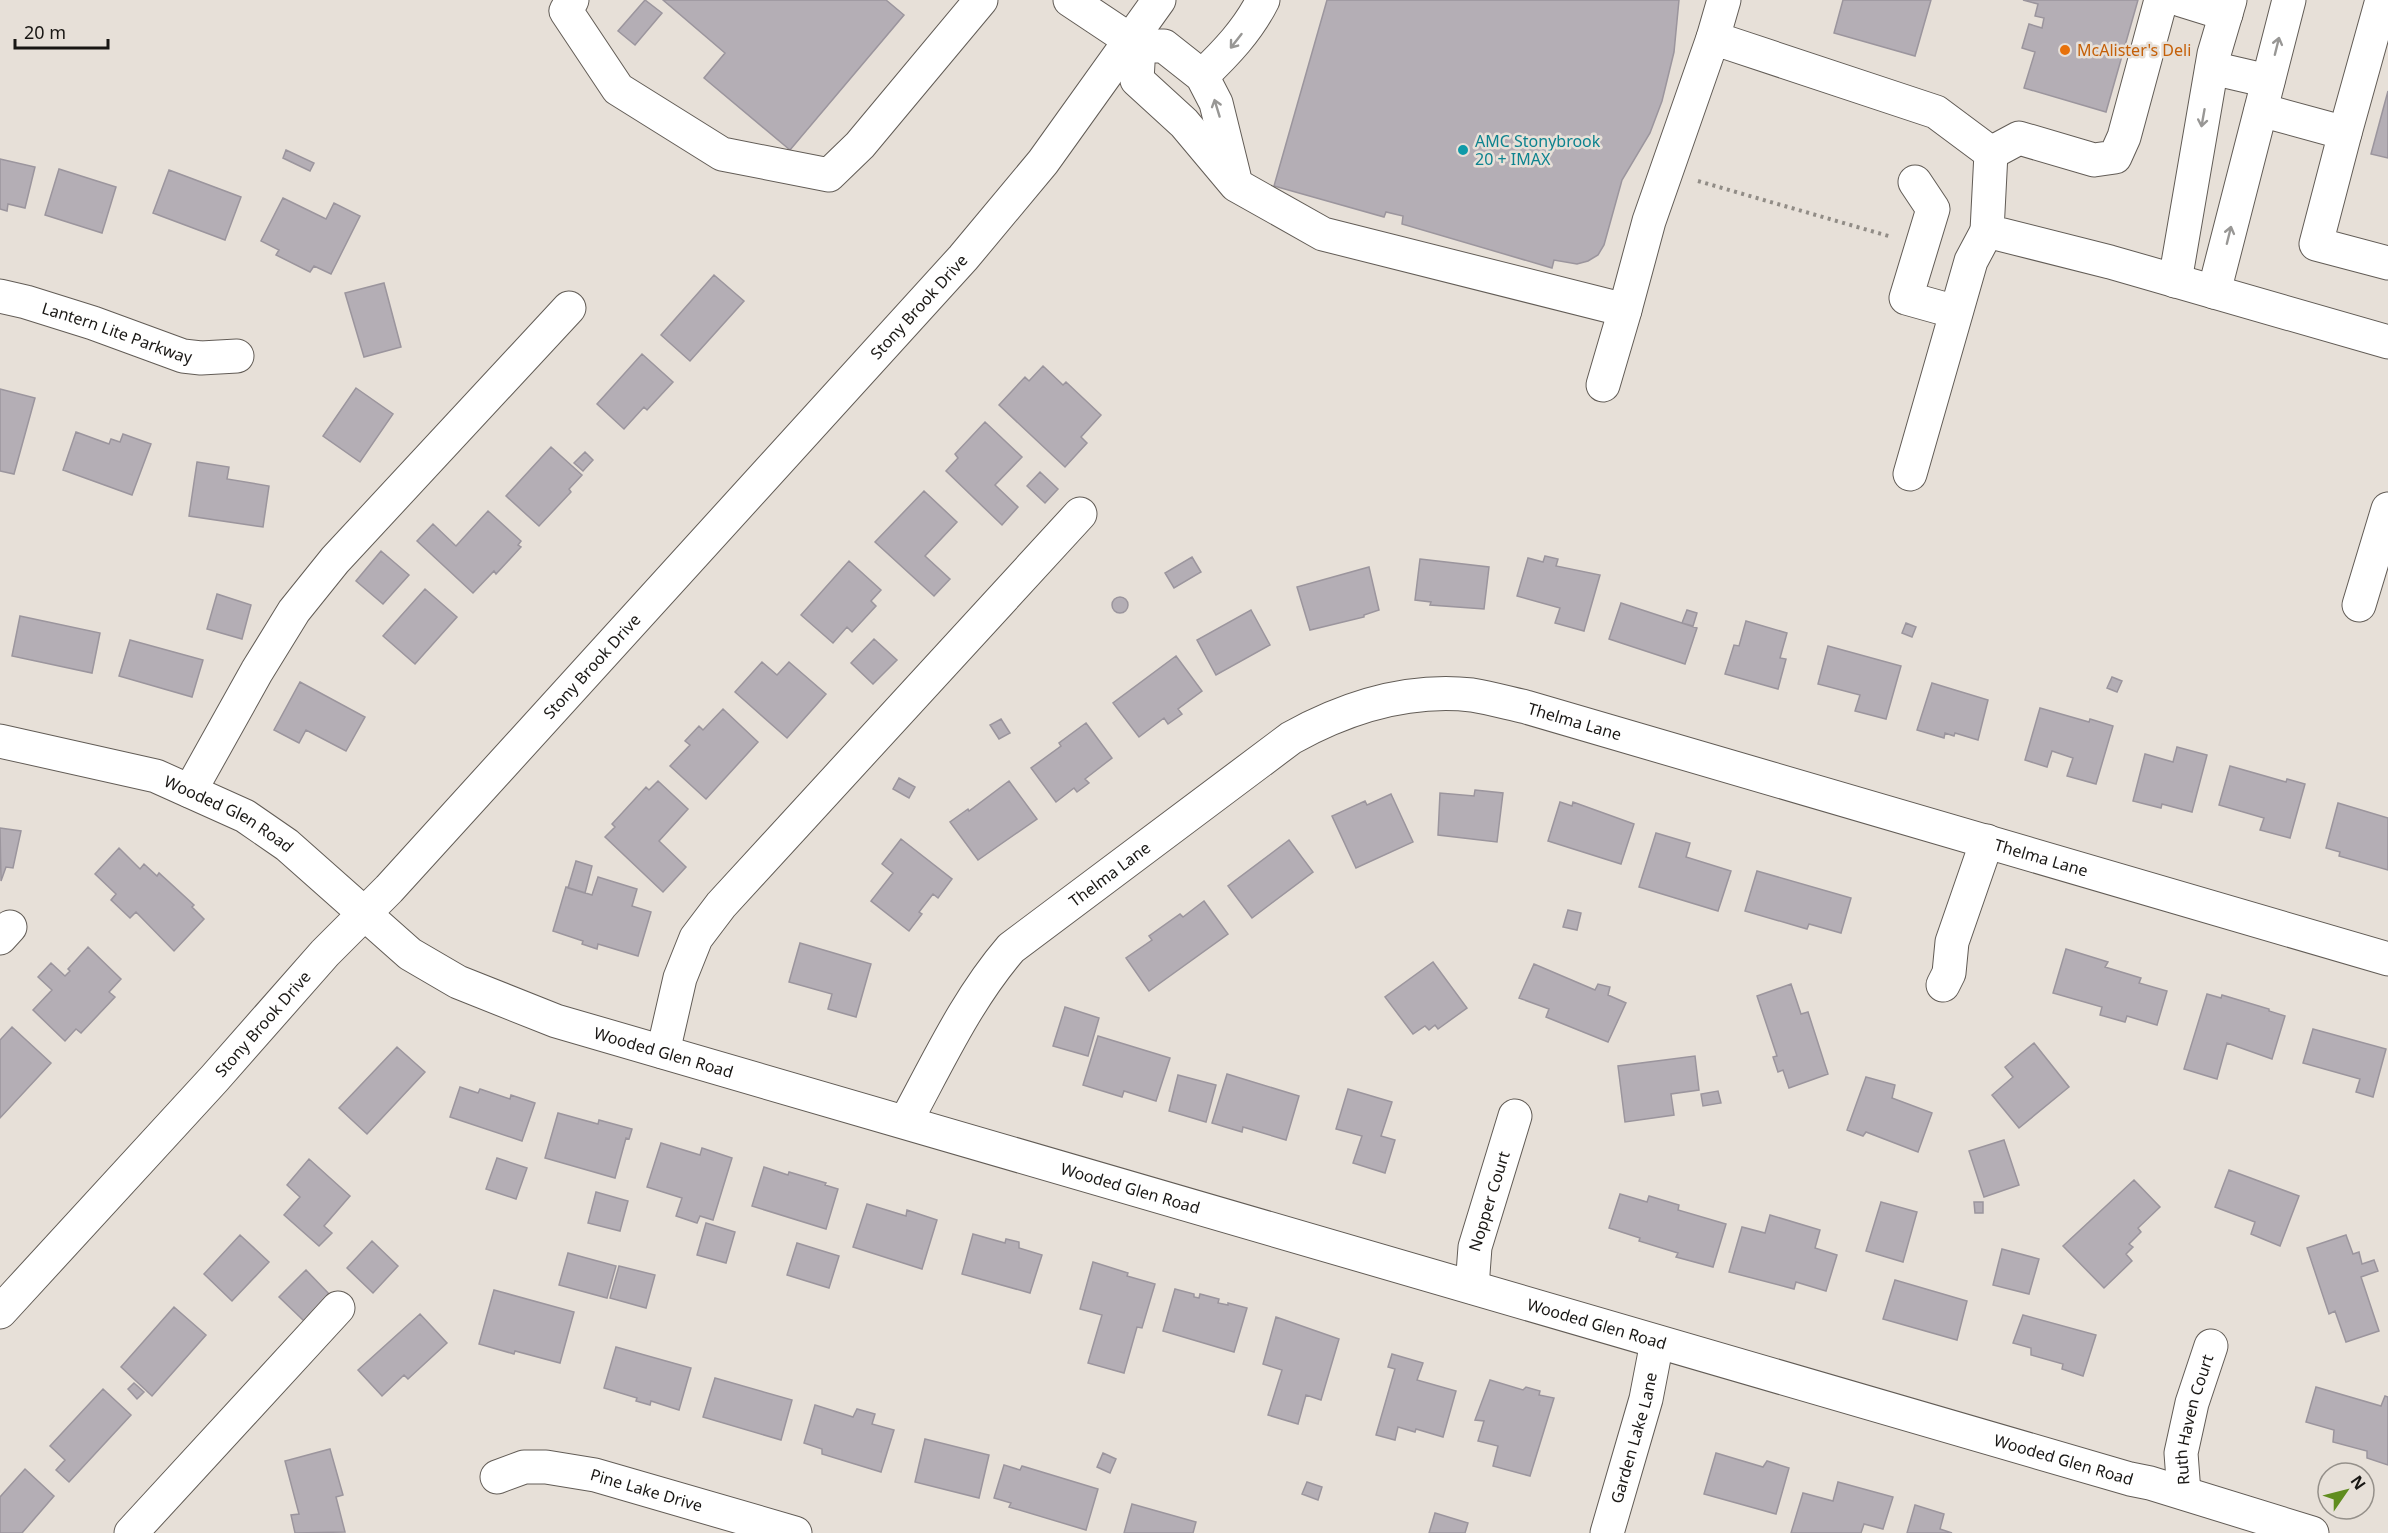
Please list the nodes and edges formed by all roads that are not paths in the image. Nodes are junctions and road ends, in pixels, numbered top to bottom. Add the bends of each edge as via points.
1 (572, 0) edge
2 (981, 0) edge
3 (1070, 0) edge
4 (1159, 0) edge
5 (1263, 0) edge
6 (1724, 0) edge
7 (2161, 0) edge
8 (2181, 0) edge
9 (2289, 0) edge
10 (2382, 0) edge
11 (2228, 7) edge
12 (1713, 38) junction
13 (1135, 43) junction
14 (2212, 68) junction
15 (1202, 76) junction
16 (2264, 96) junction
17 (2345, 132) junction
18 (1991, 153) junction
19 (1915, 182) dead end
20 (1236, 185) junction
21 (1987, 231) junction
22 (2388, 263) edge
23 (2175, 281) junction
24 (2214, 292) junction
25 (0, 296) edge
26 (569, 308) dead end
27 (1625, 310) junction
28 (1956, 312) junction
29 (2388, 342) edge
30 (237, 356) dead end
31 (1604, 385) dead end
32 (1910, 474) dead end
33 (2388, 509) edge
34 (1080, 514) dead end
35 (2359, 604) dead end
36 (0, 741) edge
37 (190, 791) junction
38 (1987, 841) junction
39 (364, 913) junction
40 (2388, 959) edge
41 (1943, 985) dead end
42 (663, 1052) junction
43 (1515, 1116) dead end
44 (906, 1121) junction
45 (1472, 1287) junction
46 (338, 1308) dead end
47 (0, 1312) edge
48 (1657, 1342) junction
49 (2211, 1346) dead end
50 (497, 1477) dead end
51 (2184, 1493) junction
52 (131, 1533) edge
53 (795, 1533) edge
54 (1607, 1533) edge
55 (2312, 1533) edge

1 - 2 street via 566,11 618,89 722,154 829,175 860,145
3 - 13 street
4 - 13 street, Stony Brook Drive
5 -> 15 street via 1232,47
6 - 12 street
7 - 18 street via 2115,157 2094,160 2019,138
8 - 11 street
16 -> 9 street
10 - 17 street
11 - 14 street
12 - 18 street via 1936,112
12 - 27 street via 1649,221
13 - 15 street via 1164,46
13 - 20 street via 1137,80 1184,123
13 - 39 street, Stony Brook Drive via 963,258
14 - 16 street
14 -> 23 street
20 -> 15 street via 1216,103
16 - 17 street
24 -> 16 street
17 - 22 street via 2316,244
18 - 21 street
19 - 28 street via 1933,209 1906,298
20 - 27 street via 1323,234
21 - 23 street
21 - 28 street via 1971,261
23 - 24 street
24 - 29 street
25 - 30 street, Lantern Lite Parkway via 93,323 183,356
26 - 37 street via 335,560 301,602
27 - 31 street
28 - 32 street
33 - 35 street
34 - 42 street via 721,905 696,939 680,978
36 - 37 street, Wooded Glen Road via 156,776
37 - 39 street, Wooded Glen Road via 245,816 287,846
38 - 40 street, Thelma Lane
38 - 41 street via 1952,942 1949,973
38 - 44 street, Thelma Lane via 1526,707 1483,698 1428,694 1392,698 1325,719 1291,738 1011,948 973,1000
39 - 42 street, Wooded Glen Road via 410,954 458,982 556,1021
39 - 47 street, Stony Brook Drive
42 - 44 street, Wooded Glen Road
43 - 45 street, Nopper Court via 1475,1247
44 - 45 street, Wooded Glen Road
45 - 48 street, Wooded Glen Road
46 - 52 street
48 - 51 street, Wooded Glen Road
48 - 54 street, Garden Lake Lane via 1646,1399
49 - 51 street, Ruth Haven Court via 2181,1453
50 - 53 street, Pine Lake Drive via 524,1467 594,1475
51 - 55 street, Wooded Glen Road

